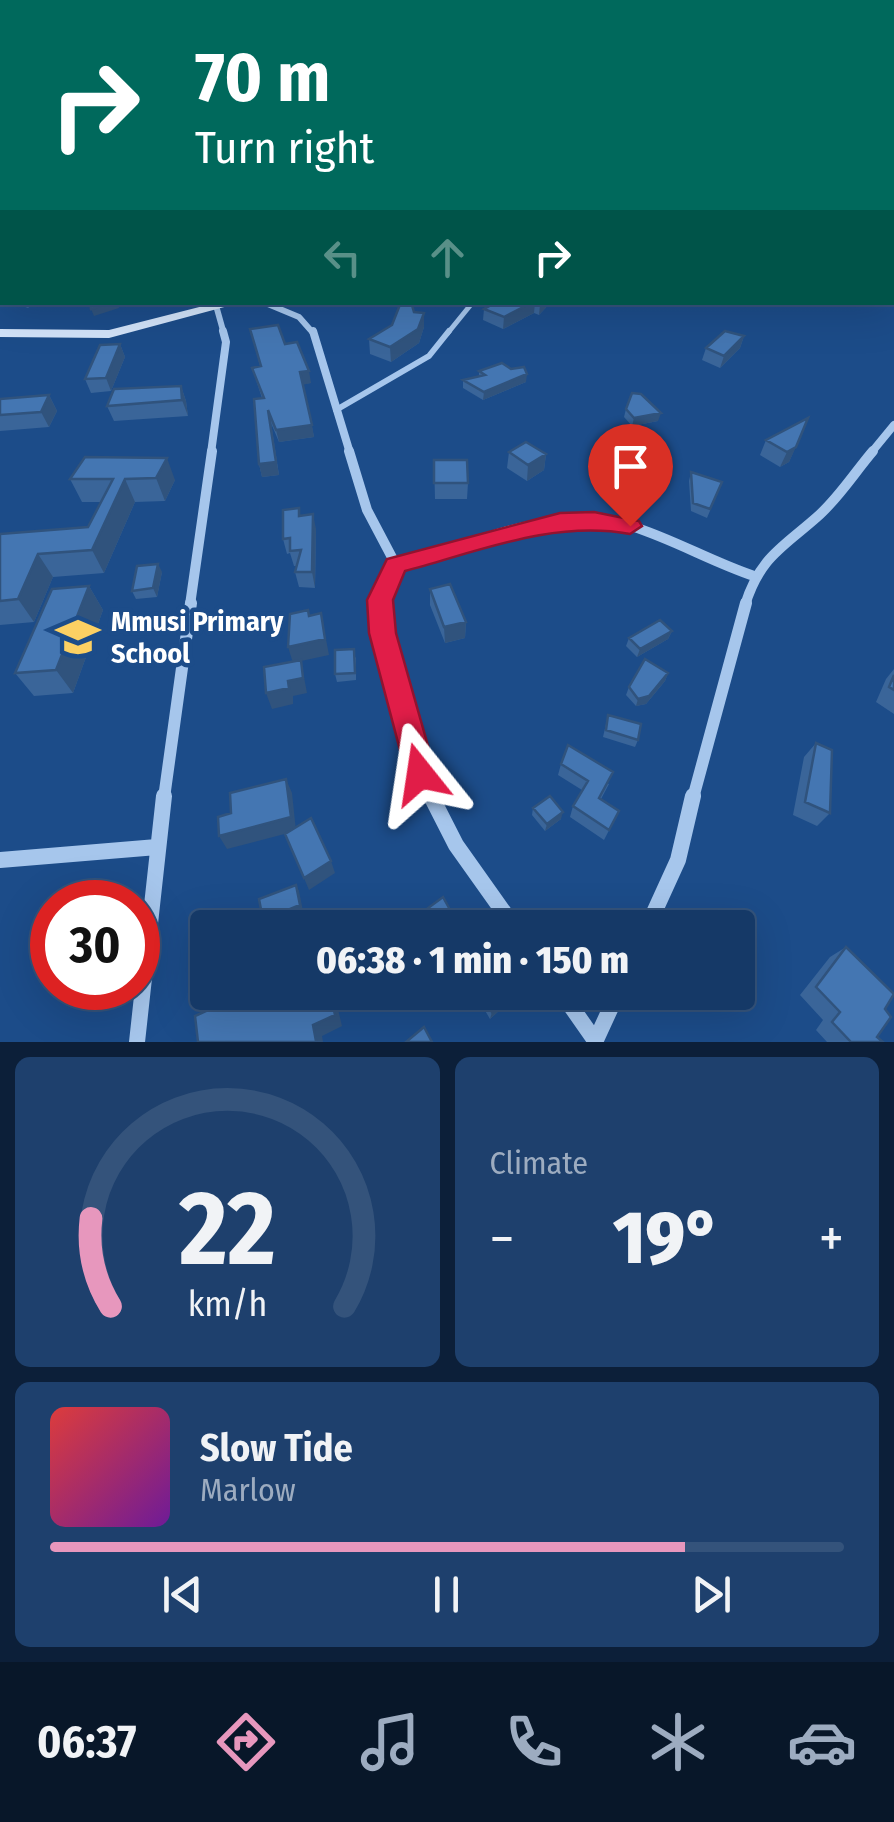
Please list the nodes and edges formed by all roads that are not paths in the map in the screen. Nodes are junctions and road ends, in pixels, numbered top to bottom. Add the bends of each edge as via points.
1 (228, 305) edge
2 (270, 305) edge
3 (470, 305) edge
4 (217, 309) junction
5 (0, 333) edge
6 (336, 410) junction
7 (894, 424) edge
8 (396, 565) junction
9 (754, 576) junction
10 (157, 847) junction
11 (0, 860) edge
12 (501, 910) edge
13 (655, 910) edge
14 (573, 1010) edge
15 (610, 1010) edge
16 (137, 1042) edge
17 (595, 1042) edge

1 - 4 street
2 - 6 street via 299,317 313,332
3 - 6 lane via 429,356
4 - 5 street via 110,334
4 - 10 street via 226,342
6 - 8 street via 367,510
7 - 9 street via 819,516 784,540
8 - 9 street via 560,521 594,520 630,526
8 - 12 street via 380,600 382,633 420,774 456,845
9 - 13 street via 678,860
10 - 11 street
10 - 16 street
14 - 17 street
15 - 17 street

